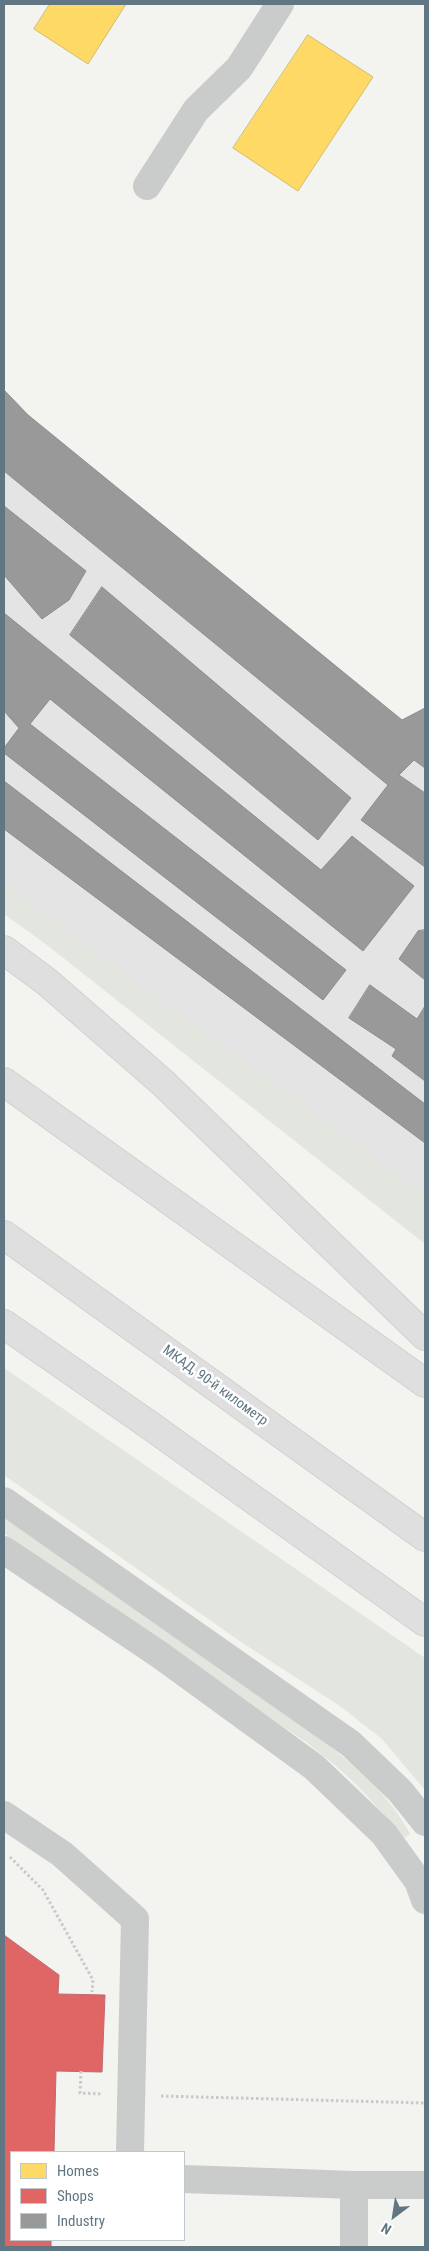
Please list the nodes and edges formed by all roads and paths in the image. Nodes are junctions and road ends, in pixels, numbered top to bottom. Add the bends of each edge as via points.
1 (280, 4) edge
2 (147, 186) dead end
3 (4, 950) edge
4 (4, 1082) edge
5 (4, 1235) edge
6 (4, 1324) edge
7 (425, 1336) edge
8 (425, 1383) edge
9 (4, 1501) edge
10 (425, 1537) edge
11 (4, 1550) edge
12 (425, 1622) edge
13 (4, 1815) edge
14 (425, 1822) edge
15 (4, 1852) edge
16 (425, 1900) edge
17 (92, 1992) dead end
18 (81, 2071) dead end
19 (131, 2095) junction
20 (425, 2103) edge
21 (130, 2151) edge
22 (185, 2179) edge
23 (354, 2185) junction
24 (425, 2185) edge
25 (354, 2247) edge

1 - 2 street via 239,68 196,110
3 - 7 main road via 47,982 162,1082
4 - 8 main road
5 - 10 main road, МКАД, 90-й километр
6 - 12 main road
9 - 14 street via 351,1744 400,1791
11 - 16 street via 160,1655 314,1766 384,1834 418,1882
13 - 19 street via 62,1854 135,1919
15 - 17 path via 44,1890 93,1980
18 - 19 path via 80,2093
19 - 20 path
19 - 21 street
22 - 23 street
23 - 24 street
23 - 25 street

